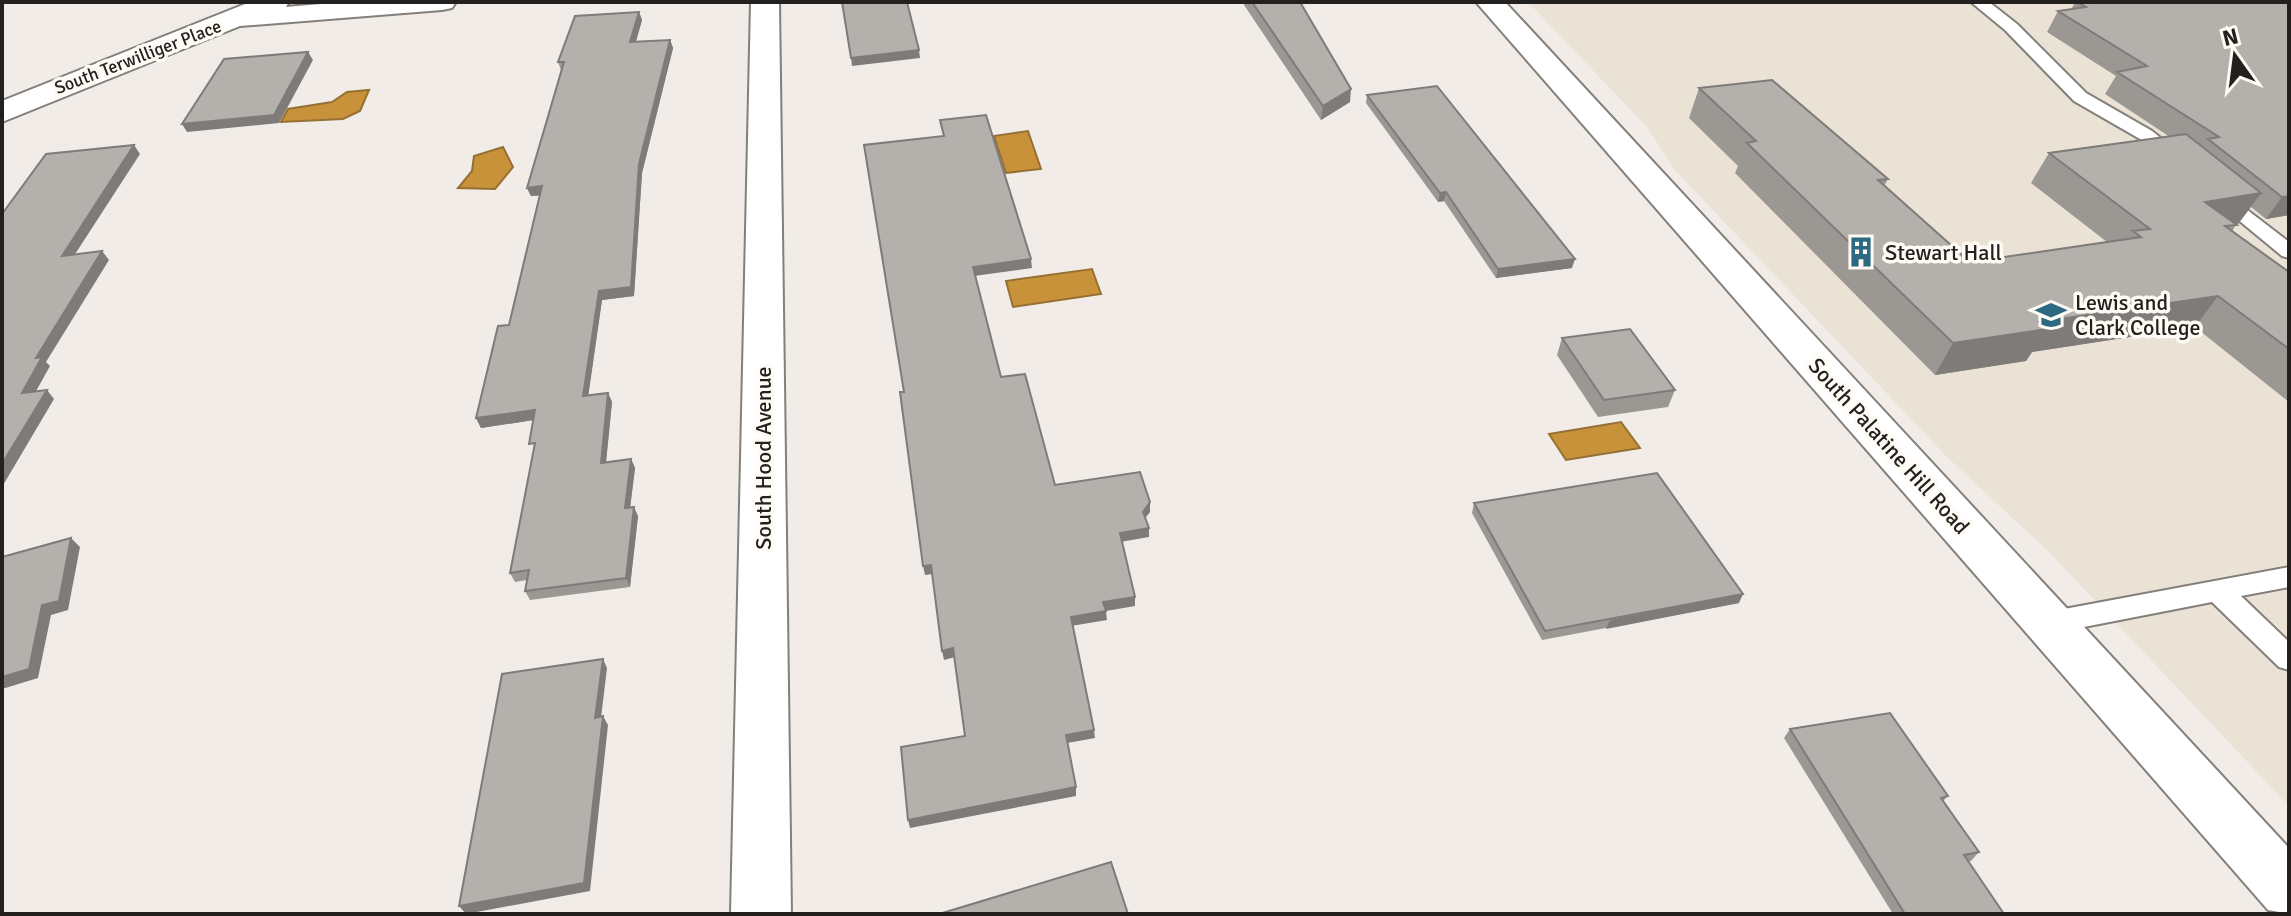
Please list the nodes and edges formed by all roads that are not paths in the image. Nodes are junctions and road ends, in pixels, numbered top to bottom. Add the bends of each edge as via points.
1 (275, 2) edge
2 (442, 2) edge
3 (765, 2) edge
4 (1490, 2) edge
5 (1979, 2) edge
6 (237, 19) junction
7 (2, 112) edge
8 (2289, 252) edge
9 (2289, 577) edge
10 (2218, 591) junction
11 (2048, 623) junction
12 (2289, 659) edge
13 (2289, 890) edge
14 (761, 914) edge

1 - 6 street, South Terwilliger Place
2 - 6 street
3 - 14 street, South Hood Avenue
4 - 11 street, South Palatine Hill Road
5 - 8 lane via 2080,97 2146,135
6 - 7 street, South Terwilliger Place
9 - 10 lane
10 - 11 lane
10 - 12 lane
11 - 13 street, South Palatine Hill Road

